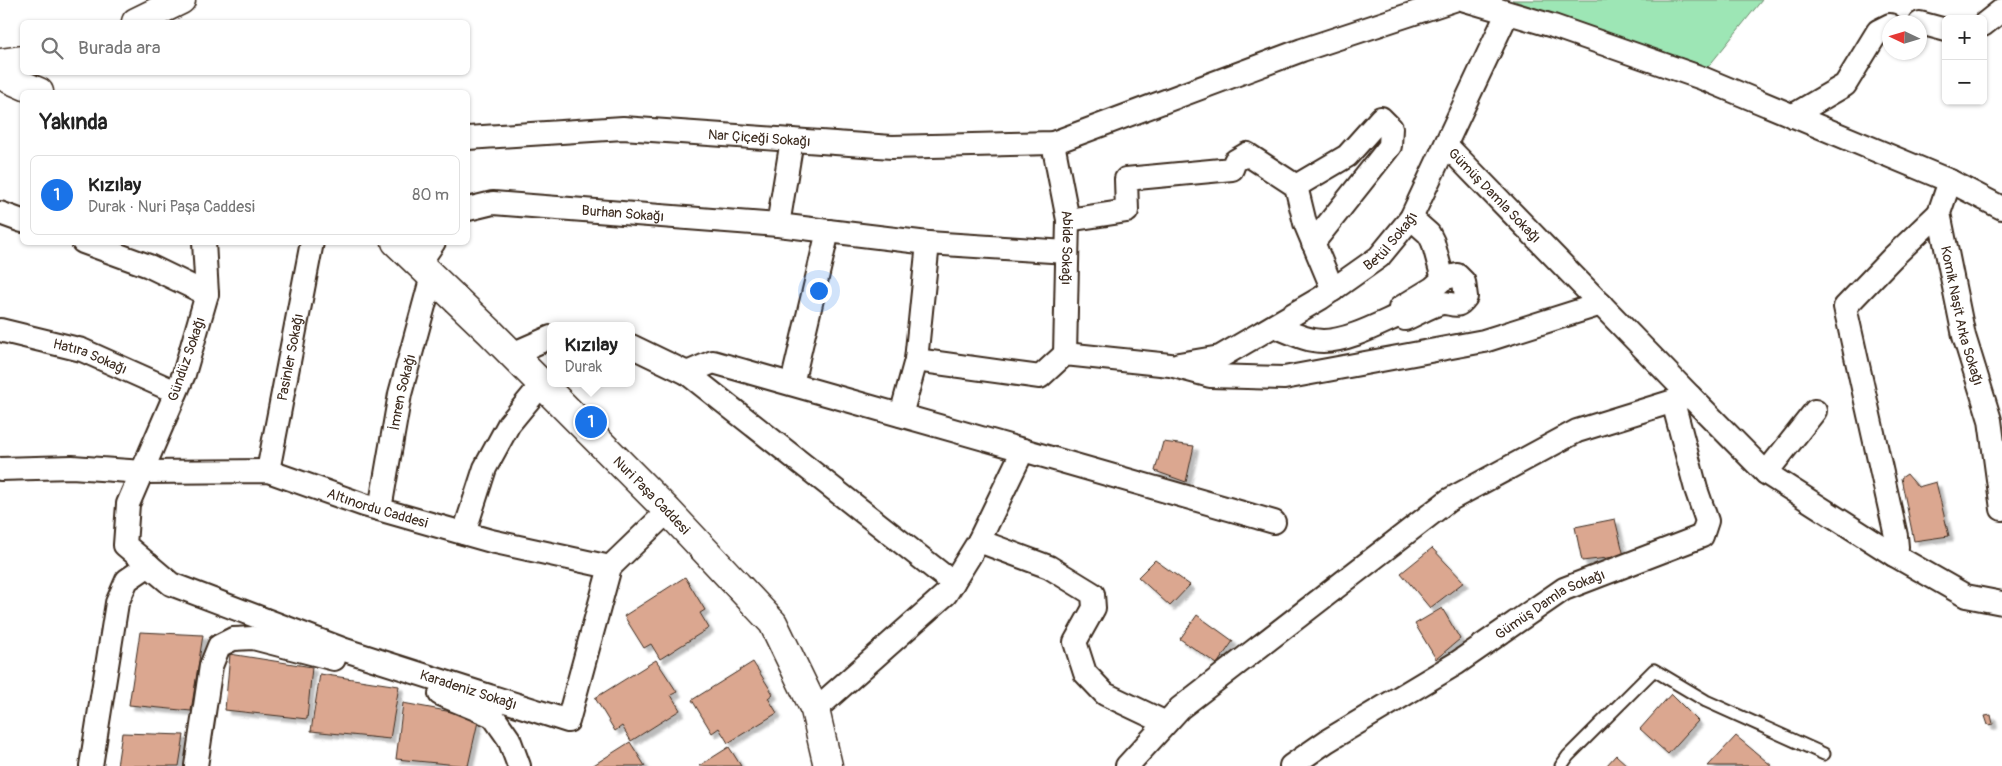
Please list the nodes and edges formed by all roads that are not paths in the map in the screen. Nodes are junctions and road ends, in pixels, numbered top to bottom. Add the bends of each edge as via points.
1 (181, 0) edge
2 (1470, 0) edge
3 (2002, 10) edge
4 (1507, 14) junction
5 (140, 20) edge
6 (1987, 22) edge
7 (1927, 25) edge
8 (1882, 29) edge
9 (1942, 29) edge
10 (20, 60) edge
11 (0, 63) edge
12 (0, 76) edge
13 (34, 90) edge
14 (1792, 116) junction
15 (470, 138) edge
16 (792, 140) junction
17 (1054, 143) junction
18 (1446, 145) junction
19 (1950, 181) junction
20 (1296, 186) junction
21 (470, 208) edge
22 (2002, 208) edge
23 (0, 213) edge
24 (1940, 213) junction
25 (1411, 218) junction
26 (20, 220) edge
27 (1068, 220) junction
28 (778, 225) junction
29 (828, 231) junction
30 (928, 243) junction
31 (1313, 243) junction
32 (91, 245) edge
33 (204, 245) edge
34 (311, 245) edge
35 (401, 245) edge
36 (1067, 252) junction
37 (428, 261) edge
38 (1442, 279) junction
39 (1332, 290) junction
40 (207, 294) junction
41 (1601, 304) junction
42 (1402, 314) junction
43 (1274, 326) junction
44 (0, 330) edge
45 (547, 339) edge
46 (635, 348) edge
47 (512, 354) junction
48 (1065, 354) junction
49 (916, 360) junction
50 (1170, 365) junction
51 (687, 373) junction
52 (542, 384) junction
53 (792, 384) junction
54 (176, 392) junction
55 (1682, 399) junction
56 (1815, 411) dead end
57 (901, 414) junction
58 (1023, 450) junction
59 (0, 469) edge
60 (143, 472) junction
61 (268, 472) junction
62 (1766, 473) junction
63 (380, 509) junction
64 (2002, 509) edge
65 (668, 511) junction
66 (1274, 522) dead end
67 (464, 533) junction
68 (979, 540) junction
69 (1894, 555) junction
70 (148, 565) junction
71 (610, 567) junction
72 (953, 583) junction
73 (2002, 603) edge
74 (815, 710) junction
75 (1166, 723) junction
76 (1824, 754) dead end
77 (825, 765) edge
78 (91, 766) edge
79 (196, 766) edge
80 (519, 766) edge
81 (1127, 766) edge
82 (1291, 766) edge
83 (1561, 766) edge

1 - 5 street
2 - 4 street
2 - 17 street, Nar Çiçeği Sokağı via 1302,50
3 - 6 street
4 - 14 street via 1553,26 1702,78
4 - 18 street, Betül Sokağı
7 - 9 street
8 - 14 street via 1845,85
10 - 11 street
12 - 13 street
14 - 19 street
15 - 16 street, Nar Çiçeği Sokağı via 623,128
16 - 17 street, Nar Çiçeği Sokağı via 892,147
16 - 28 street
17 - 27 street, Abide Sokağı
18 - 25 street, Betül Sokağı
18 - 41 street, Gümüş Damla Sokağı
19 - 22 street
19 - 24 street, Komik Naşit Arka Sokağı
20 - 27 street via 1247,154 1235,161 1232,169 1126,179 1127,211
20 - 31 street
20 - 31 street via 1347,156 1381,118 1390,128 1390,146
21 - 28 street, Burhan Sokağı via 493,203
23 - 26 street
24 - 64 street, Komik Naşit Arka Sokağı via 1964,336 1990,420
24 - 69 street via 1845,307 1896,536
25 - 38 street via 1429,234
25 - 39 street, Betül Sokağı via 1379,257
27 - 36 street, Abide Sokağı
28 - 29 street, Burhan Sokağı
29 - 30 street, Burhan Sokağı
29 - 53 street
30 - 36 street, Burhan Sokağı
30 - 49 street
31 - 39 street
32 - 40 street via 149,266
33 - 40 street, Gündüz Sokağı
34 - 61 street, Pasinler Sokağı
35 - 37 street, Nuri Paşa Caddesi
36 - 48 street, Abide Sokağı
37 - 47 street, Nuri Paşa Caddesi
37 - 63 street, İmren Sokağı
38 - 42 street via 1400,308
38 - 42 street via 1457,275 1464,282 1466,297 1463,302 1455,306 1443,303 1405,319
39 - 43 street, Betül Sokağı
40 - 54 street, Gündüz Sokağı
41 - 50 street via 1484,341 1284,378 1210,376
41 - 55 street, Gümüş Damla Sokağı
42 - 43 street via 1352,335 1324,341
43 - 50 street, Betül Sokağı via 1220,357
44 - 54 street, Hatıra Sokağı via 82,350
45 - 47 street
46 - 51 street
47 - 52 street, Nuri Paşa Caddesi
48 - 49 street via 1040,377
48 - 50 street
49 - 57 street
51 - 53 street via 713,362
51 - 72 street
52 - 65 street, Nuri Paşa Caddesi
52 - 67 street via 509,424 485,468
53 - 57 street
54 - 60 street, Gündüz Sokağı
55 - 62 street
55 - 75 street via 1577,431 1449,500 1180,708
55 - 82 street, Gümüş Damla Sokağı via 1696,489 1707,521 1702,536 1564,589
56 - 62 street
57 - 58 street
58 - 66 street
58 - 68 street
59 - 60 street, Altınordu Caddesi via 72,467
60 - 61 street, Altınordu Caddesi
60 - 70 street, Gündüz Sokağı via 128,504 125,545
61 - 63 street, Altınordu Caddesi
62 - 69 street
63 - 67 street, Altınordu Caddesi
65 - 71 street
65 - 74 street, Nuri Paşa Caddesi via 773,623
67 - 71 street, Altınordu Caddesi
68 - 72 street
68 - 75 street via 1049,567 1094,594 1094,608 1075,642 1085,673 1106,694
69 - 73 street via 1966,596
70 - 71 street, Karadeniz Sokağı via 171,584 336,646 568,722
70 - 78 street via 127,580 116,602
72 - 74 street via 946,594
74 - 77 street, Nuri Paşa Caddesi
75 - 81 street
76 - 83 lane via 1706,701 1654,670
79 - 80 street via 211,666 219,646 233,640 253,638 414,683 493,716 509,738

